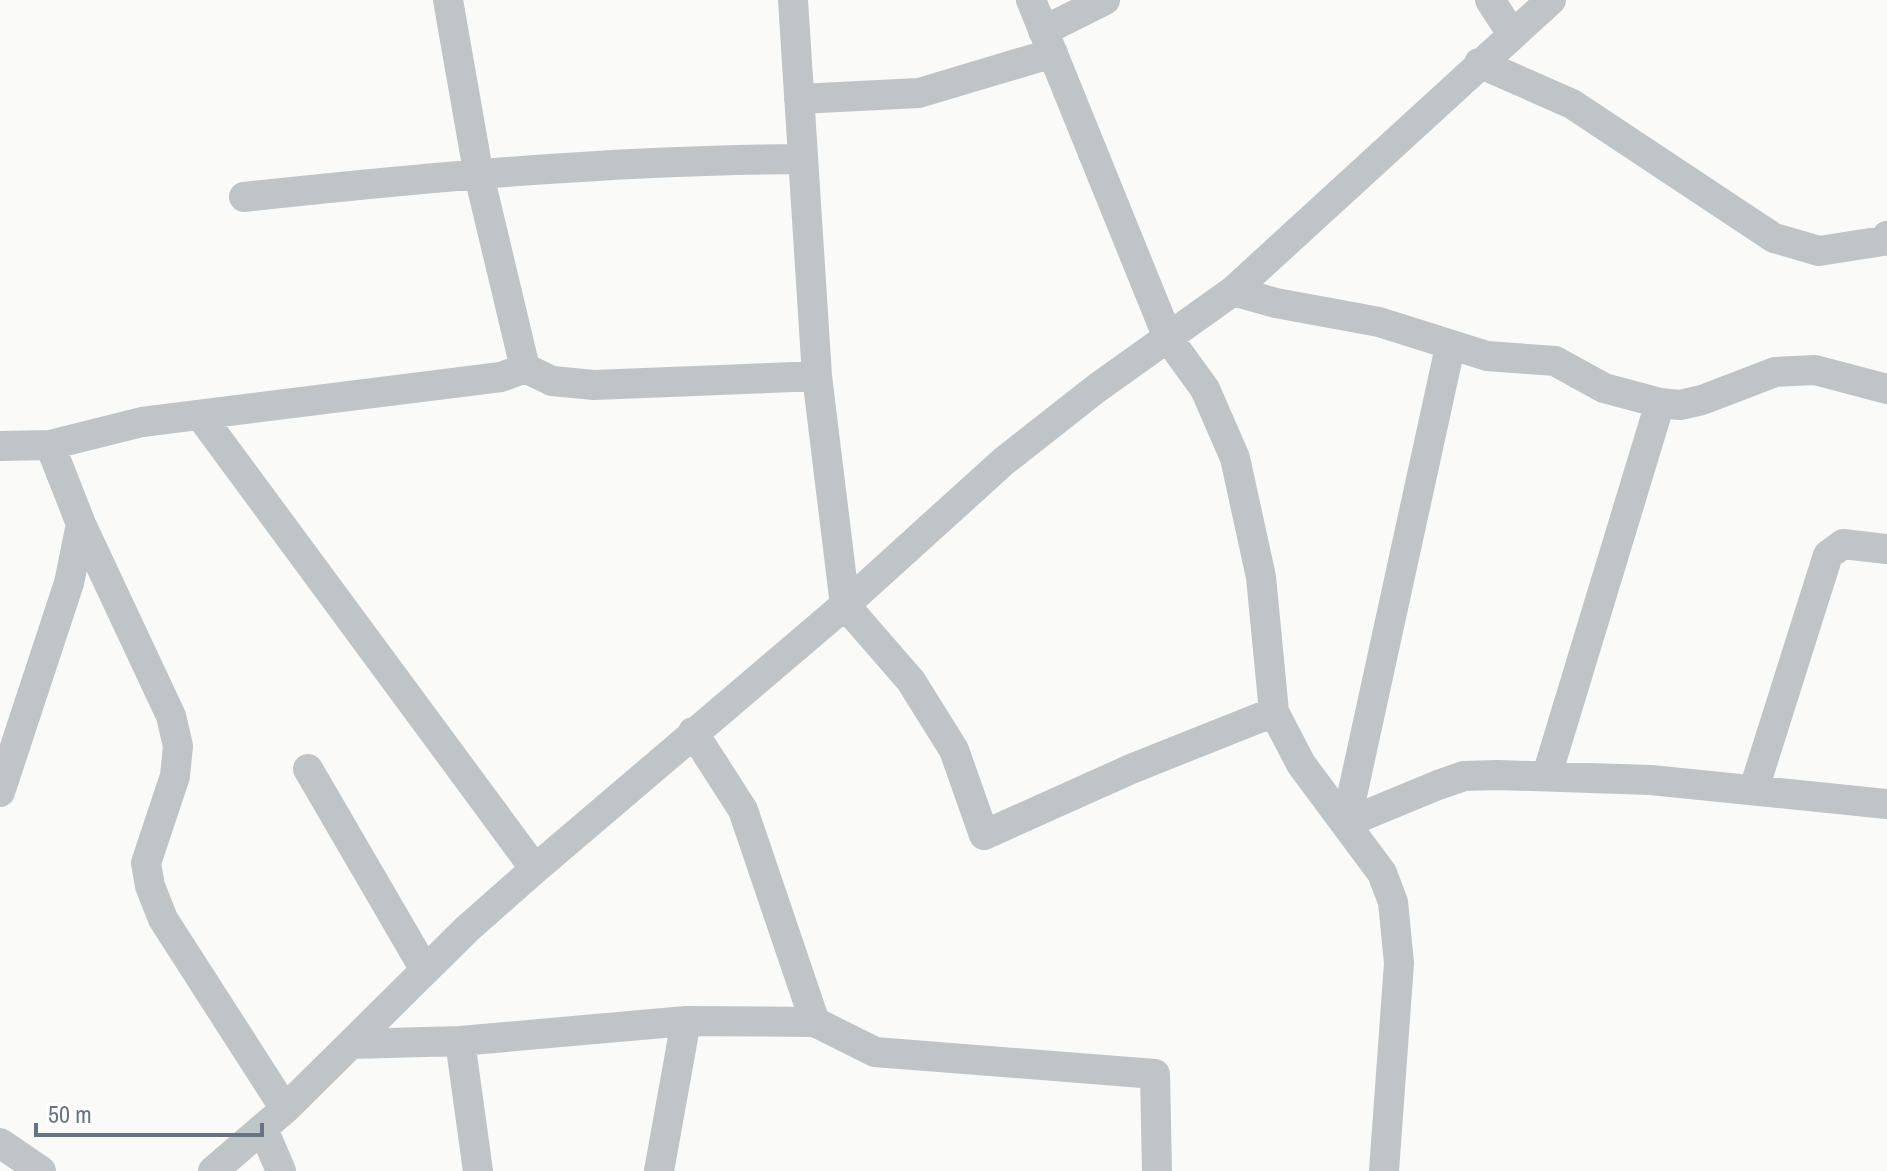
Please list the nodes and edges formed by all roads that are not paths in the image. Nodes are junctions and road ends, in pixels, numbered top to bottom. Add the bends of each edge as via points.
1 (448, 0) edge
2 (793, 0) edge
3 (1031, 0) edge
4 (1105, 0) edge
5 (1490, 0) edge
6 (1551, 0) edge
7 (1512, 34) junction
8 (1048, 42) junction
9 (1479, 63) junction
10 (799, 99) junction
11 (800, 159) junction
12 (478, 171) junction
13 (244, 197) dead end
14 (1887, 236) edge
15 (1233, 291) junction
16 (1168, 338) junction
17 (1450, 347) junction
18 (525, 368) junction
19 (817, 376) junction
20 (1887, 389) edge
21 (1660, 403) junction
22 (200, 415) junction
23 (50, 445) junction
24 (0, 446) edge
25 (81, 524) junction
26 (1887, 549) edge
27 (845, 605) junction
28 (1274, 712) junction
29 (693, 732) junction
30 (308, 769) dead end
31 (1547, 775) junction
32 (1754, 789) junction
33 (0, 792) edge
34 (1887, 804) edge
35 (1346, 823) junction
36 (535, 869) junction
37 (425, 970) junction
38 (686, 1021) junction
39 (815, 1022) junction
40 (460, 1041) junction
41 (352, 1044) junction
42 (274, 1119) junction
43 (0, 1143) edge
44 (41, 1171) edge
45 (213, 1171) edge
46 (281, 1171) edge
47 (478, 1171) edge
48 (659, 1171) edge
49 (1157, 1171) edge
50 (1384, 1171) edge

1 - 12 street
2 - 10 street
3 - 8 street
4 - 8 street
5 - 7 street
6 - 7 street
7 - 9 street
8 - 10 street via 919,93
8 - 16 street
9 - 14 street via 1572,104 1774,238 1819,251 1883,241
9 - 15 street
10 - 11 street
11 - 12 street
11 - 19 street
12 - 13 street
12 - 18 street
15 - 16 street
15 - 17 street via 1379,322
16 - 27 street via 1004,461
16 - 28 street via 1205,389 1235,458 1261,577
17 - 21 street via 1487,356 1555,361 1604,388
17 - 35 street
18 - 19 street via 552,381 594,385
18 - 22 street via 501,377
19 - 27 street
20 - 21 street via 1815,370 1775,372 1702,400
21 - 31 street
22 - 23 street via 142,422
22 - 36 street
23 - 24 street
23 - 25 street
25 - 33 street via 69,583
25 - 42 street via 171,716 178,746 175,776 146,863 150,886 163,919
26 - 32 street via 1843,544 1828,555
27 - 28 street via 911,681 954,750 984,835
27 - 29 street
28 - 35 street via 1301,764
29 - 36 street
29 - 39 street via 743,810
30 - 37 street
31 - 32 street
31 - 35 street via 1464,776
32 - 34 street
35 - 50 street via 1382,873 1398,930
36 - 37 street
37 - 41 street
38 - 39 street
38 - 40 street
38 - 48 street
39 - 49 street via 875,1052 1155,1074
40 - 41 street
40 - 47 street
41 - 42 street
42 - 45 street
42 - 46 street
43 - 44 street

